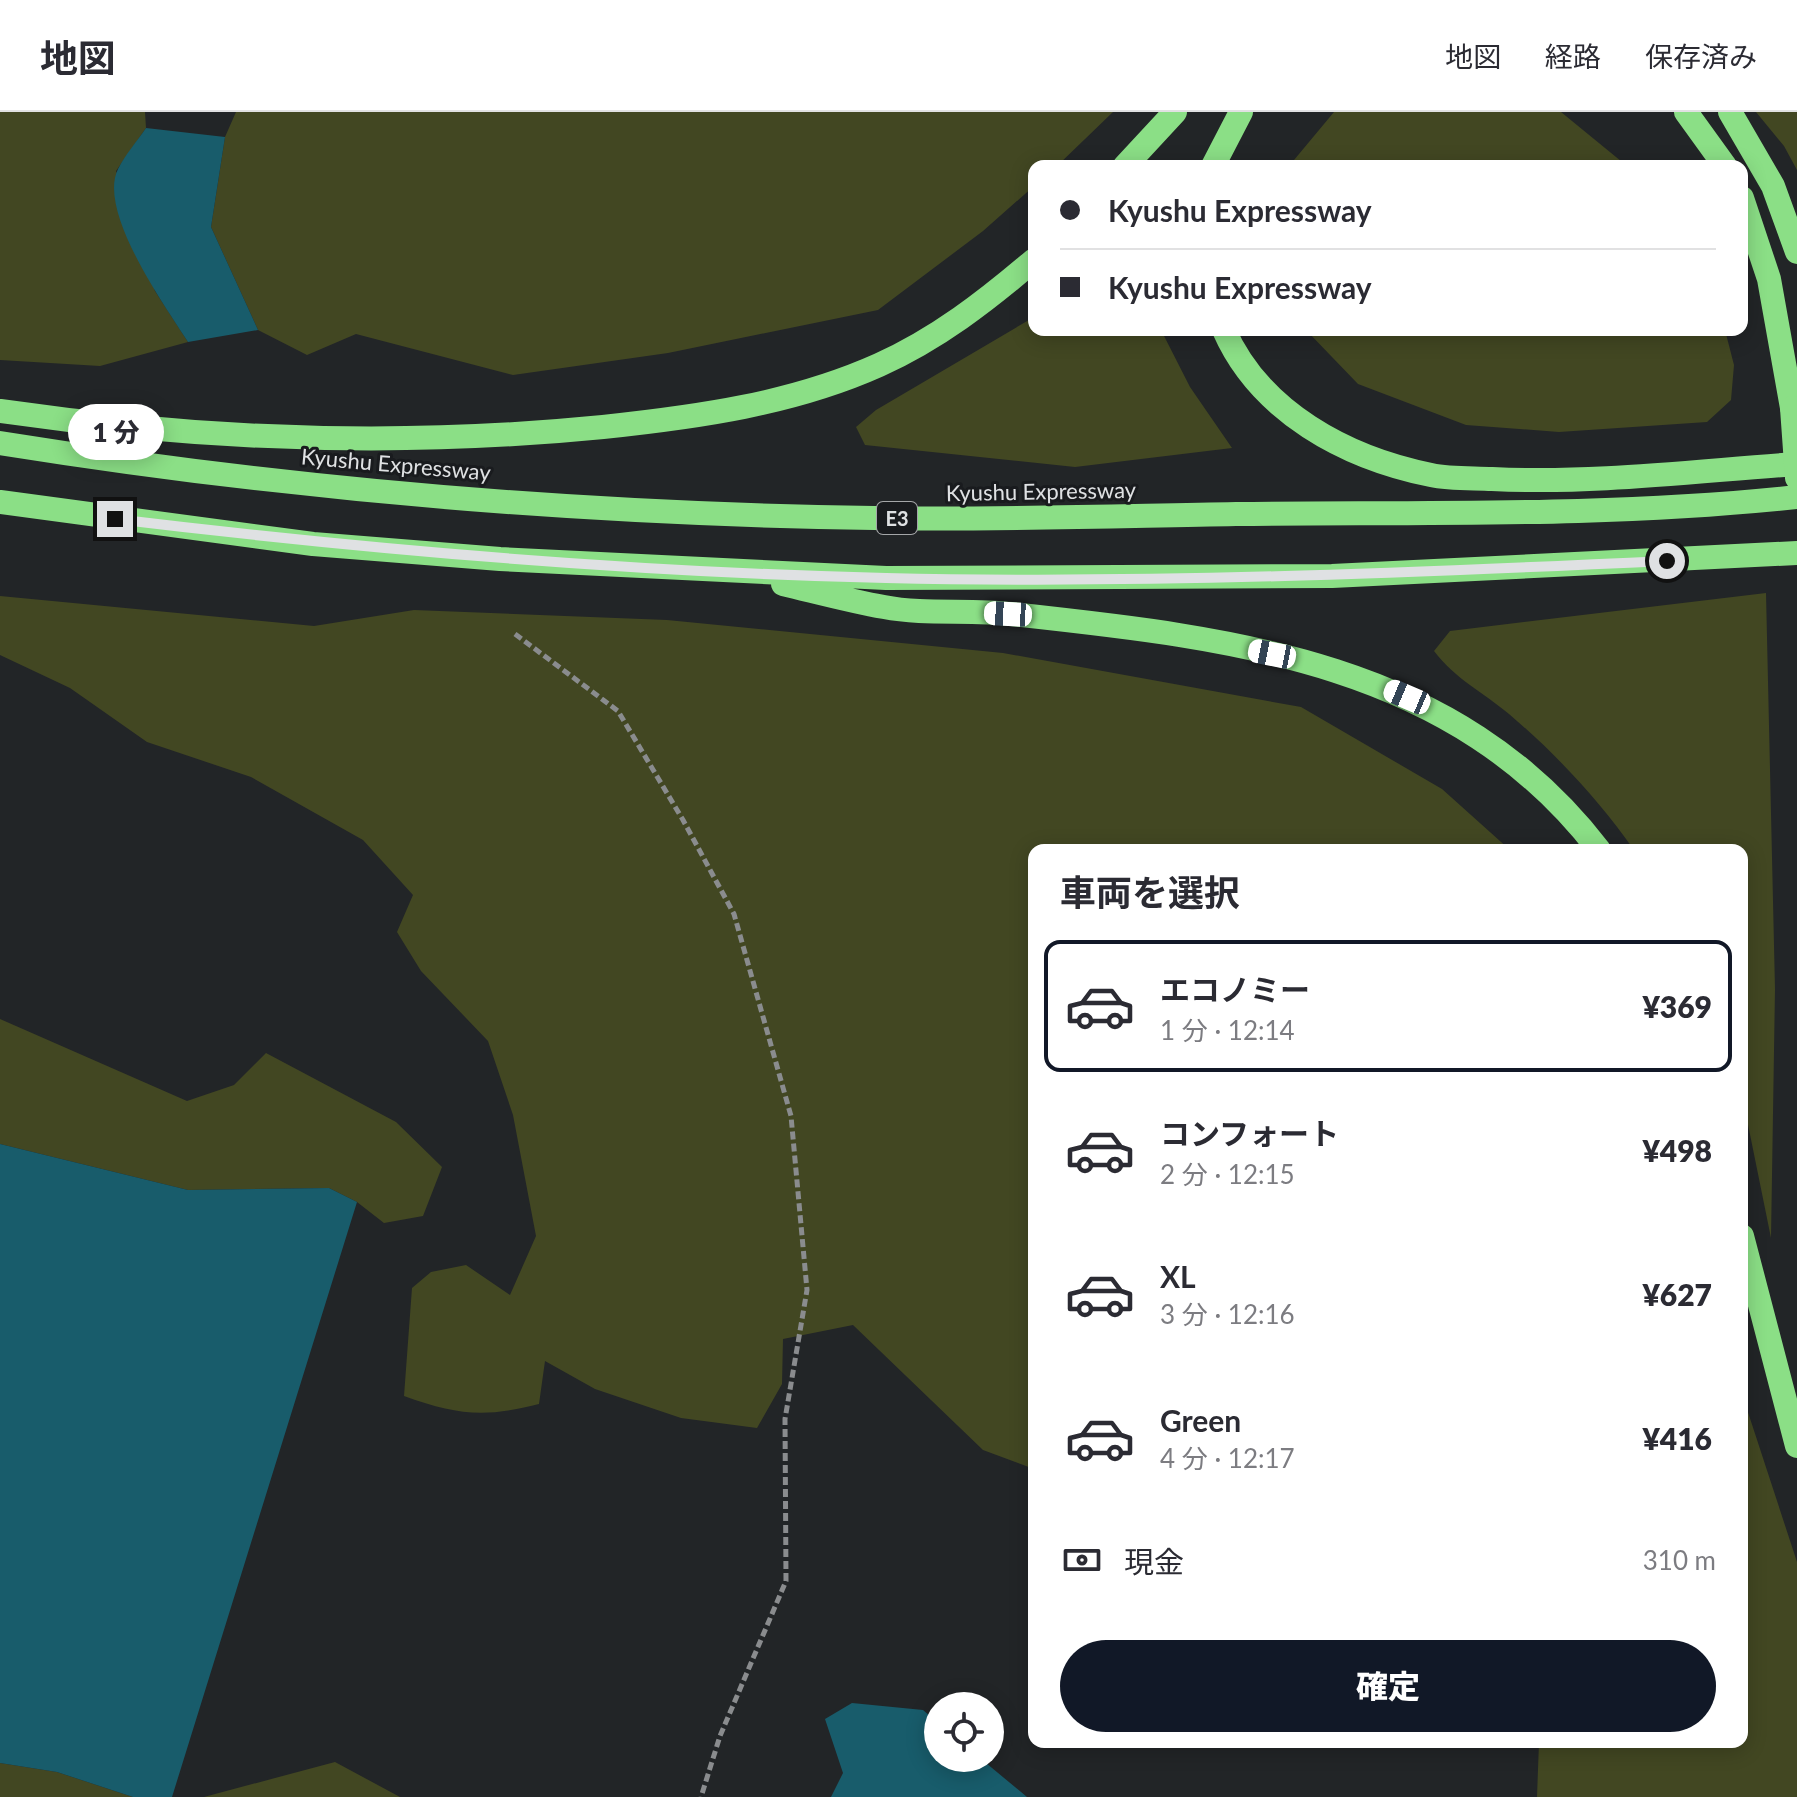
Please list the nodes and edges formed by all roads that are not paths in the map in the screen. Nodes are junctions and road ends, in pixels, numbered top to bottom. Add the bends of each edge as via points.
1 (1175, 112) edge
2 (1241, 112) edge
3 (1686, 112) edge
4 (1730, 112) edge
5 (1131, 160) edge
6 (1216, 160) edge
7 (1721, 160) edge
8 (1748, 216) edge
9 (1797, 252) edge
10 (1028, 265) edge
11 (1227, 336) edge
12 (0, 411) edge
13 (0, 443) edge
14 (1797, 464) edge
15 (1797, 478) edge
16 (1797, 497) edge
17 (0, 502) edge
18 (1797, 553) edge
19 (720, 569) junction
20 (1594, 844) edge
21 (1748, 1259) edge
22 (1797, 1446) edge

1 - 5 highway
2 - 6 highway
3 - 7 highway
4 - 9 highway via 1773,186
8 - 15 highway, bridge via 1769,279 1792,408
10 - 12 highway via 944,330 879,365 812,390 734,410 539,433 420,440 161,430
11 - 14 highway via 1248,373 1283,409 1329,441 1433,476 1538,481
13 - 16 highway, Kyushu Expressway / E3 via 134,464 342,486 707,513 877,519 1550,514
17 - 19 highway via 313,544
18 - 19 highway via 1332,576 886,578
19 - 20 highway via 887,608 1096,625 1325,664 1434,709 1481,738 1524,769
21 - 22 highway

